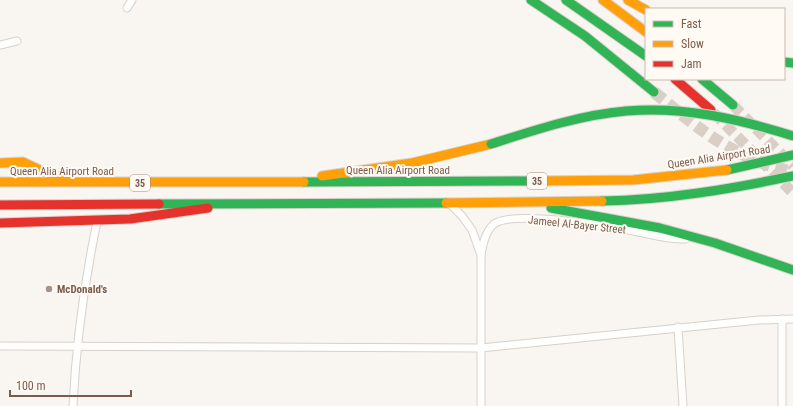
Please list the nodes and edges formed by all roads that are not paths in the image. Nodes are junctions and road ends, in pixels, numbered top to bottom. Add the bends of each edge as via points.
1 (132, 0) edge
2 (531, 0) edge
3 (566, 0) edge
4 (604, 0) edge
5 (628, 0) edge
6 (127, 8) dead end
7 (645, 9) edge
8 (645, 31) edge
9 (18, 41) dead end
10 (0, 45) edge
11 (645, 55) edge
12 (676, 80) edge
13 (703, 80) edge
14 (654, 92) tunnel mouth
15 (733, 105) tunnel mouth
16 (711, 110) tunnel mouth
17 (793, 136) edge
18 (793, 155) edge
19 (0, 162) edge
20 (793, 176) edge
21 (0, 182) edge
22 (279, 182) junction
23 (80, 183) junction
24 (222, 204) junction
25 (450, 204) junction
26 (531, 204) junction
27 (0, 205) edge
28 (97, 222) junction
29 (0, 223) edge
30 (695, 237) junction
31 (481, 255) junction
32 (793, 270) edge
33 (782, 319) junction
34 (793, 319) edge
35 (678, 327) junction
36 (0, 346) edge
37 (76, 346) junction
38 (480, 348) junction
39 (73, 406) edge
40 (481, 406) edge
41 (683, 406) edge
42 (782, 406) edge

1 - 6 street
2 - 14 main road via 585,36
3 - 11 main road
4 - 8 main road
5 - 7 main road
9 - 10 street
12 - 16 main road
13 - 15 main road
17 - 22 main road, bridge via 752,124 702,115 639,110 578,118 491,144 412,163
18 - 22 main road, Queen Alia Airport Road / 35 via 706,172 625,180
19 - 23 main road via 23,162
20 - 26 main road, 35 via 727,190 662,198
21 - 23 main road, Queen Alia Airport Road / 35
22 - 23 main road, Queen Alia Airport Road / 35
24 - 25 main road, 35
24 - 27 main road, 35
24 - 28 main road via 168,215
25 - 26 main road, 35
25 - 31 street, Jameel Al-Bayer Street via 472,230
26 - 30 main road
28 - 29 main road
28 - 37 street
30 - 31 street, Jameel Al-Bayer Street via 679,239 603,226 511,218 490,228
30 - 32 main road
31 - 38 street, Jameel Al-Bayer Street
33 - 34 street
33 - 35 street
33 - 42 street
35 - 38 street
35 - 41 street
36 - 37 street
37 - 38 street
37 - 39 street
38 - 40 street, Jameel Al-Bayer Street

